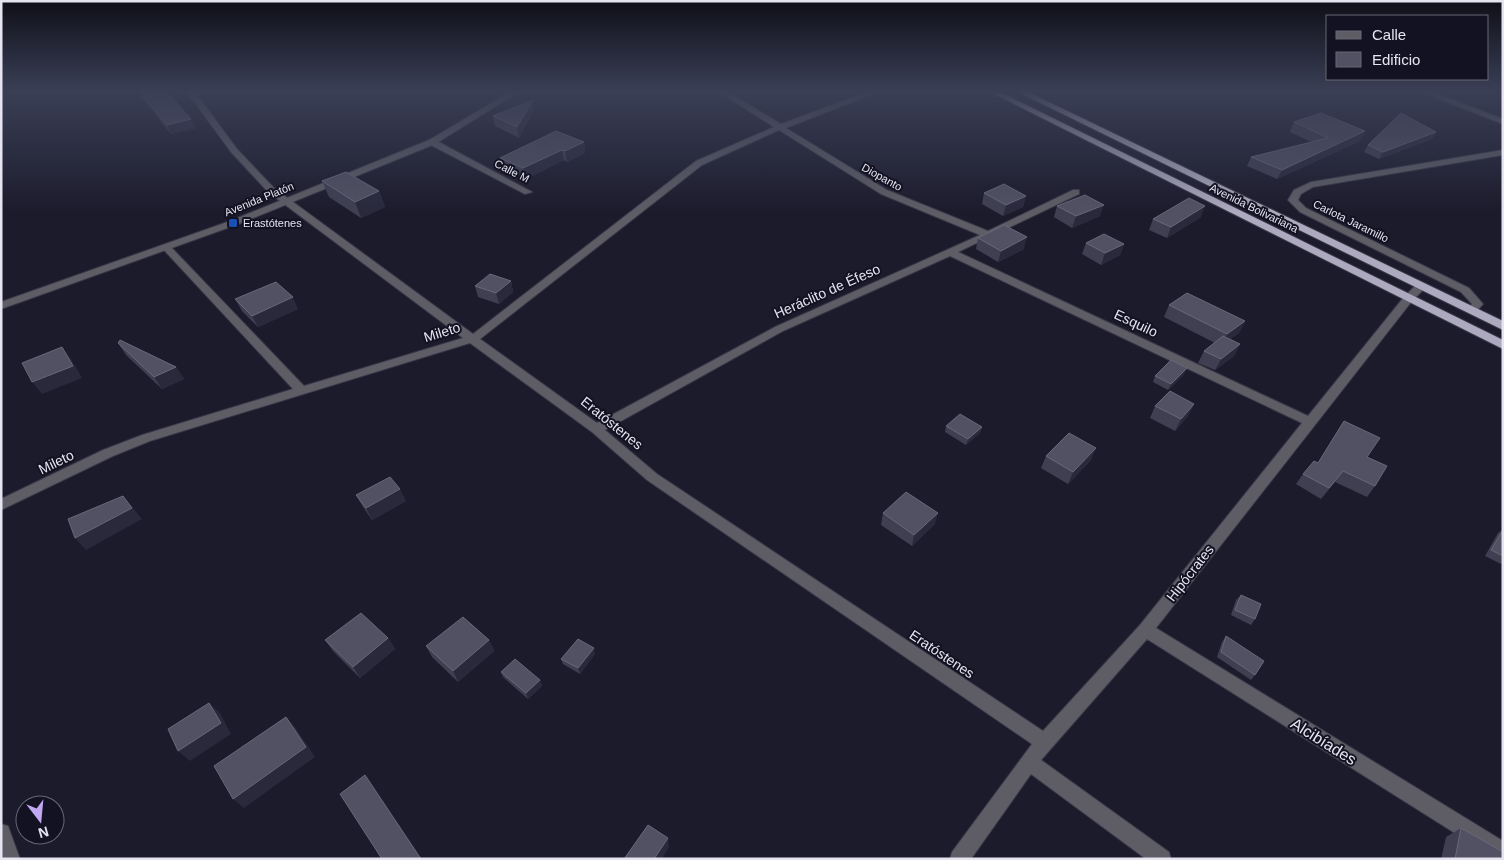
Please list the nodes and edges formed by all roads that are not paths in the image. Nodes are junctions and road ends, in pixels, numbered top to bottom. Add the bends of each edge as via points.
1 (220, 132) edge
2 (448, 132) edge
3 (769, 132) edge
4 (785, 132) edge
5 (1074, 132) edge
6 (1104, 132) edge
7 (432, 142) junction
8 (1503, 152) edge
9 (528, 192) dead end
10 (1076, 192) dead end
11 (285, 202) junction
12 (988, 235) junction
13 (166, 247) junction
14 (950, 252) junction
15 (1420, 287) junction
16 (1408, 299) junction
17 (1, 306) edge
18 (1471, 311) junction
19 (1503, 326) edge
20 (474, 338) junction
21 (1503, 345) edge
22 (301, 390) junction
23 (1309, 422) junction
24 (596, 429) junction
25 (1, 505) edge
26 (1145, 630) junction
27 (1044, 742) junction
28 (1029, 762) junction
29 (1, 833) edge
30 (1503, 852) edge
31 (11, 859) edge
32 (959, 859) edge
33 (1162, 859) edge

1 - 11 street, Eratóstenes via 263,184
2 - 7 street, Avenida Platón
3 - 20 street, Mileto via 700,163
4 - 12 street, Diopanto via 884,192
5 - 16 highway, Avenida Bolivariana
6 - 15 highway, Avenida Bolivariana
7 - 9 street, Calle M
7 - 11 street, Avenida Platón
8 - 18 street, Carlota Jaramillo via 1311,185 1297,192 1293,200 1303,210 1465,290 1478,304
10 - 12 street, Heráclito de Éfeso
11 - 13 street, Avenida Platón
11 - 20 street, Eratóstenes
12 - 14 street, Heráclito de Éfeso
13 - 17 street, Avenida Platón
13 - 22 street
14 - 23 street, Esquilo
14 - 24 street, Heráclito de Éfeso via 780,329
15 - 16 street, Hipócrates
15 - 18 highway, Avenida Bolivariana
16 - 21 highway, Avenida Bolivariana
16 - 23 street, Hipócrates
18 - 19 highway, Avenida Bolivariana
20 - 22 street, Mileto
20 - 24 street, Eratóstenes
22 - 25 street, Mileto via 146,438
23 - 26 street, Hipócrates
24 - 27 street, Eratóstenes via 652,478
26 - 27 street, Hipócrates
26 - 30 street, Alcibíades
27 - 28 street, Hipócrates
28 - 32 street, Hipócrates
28 - 33 street
29 - 31 street

